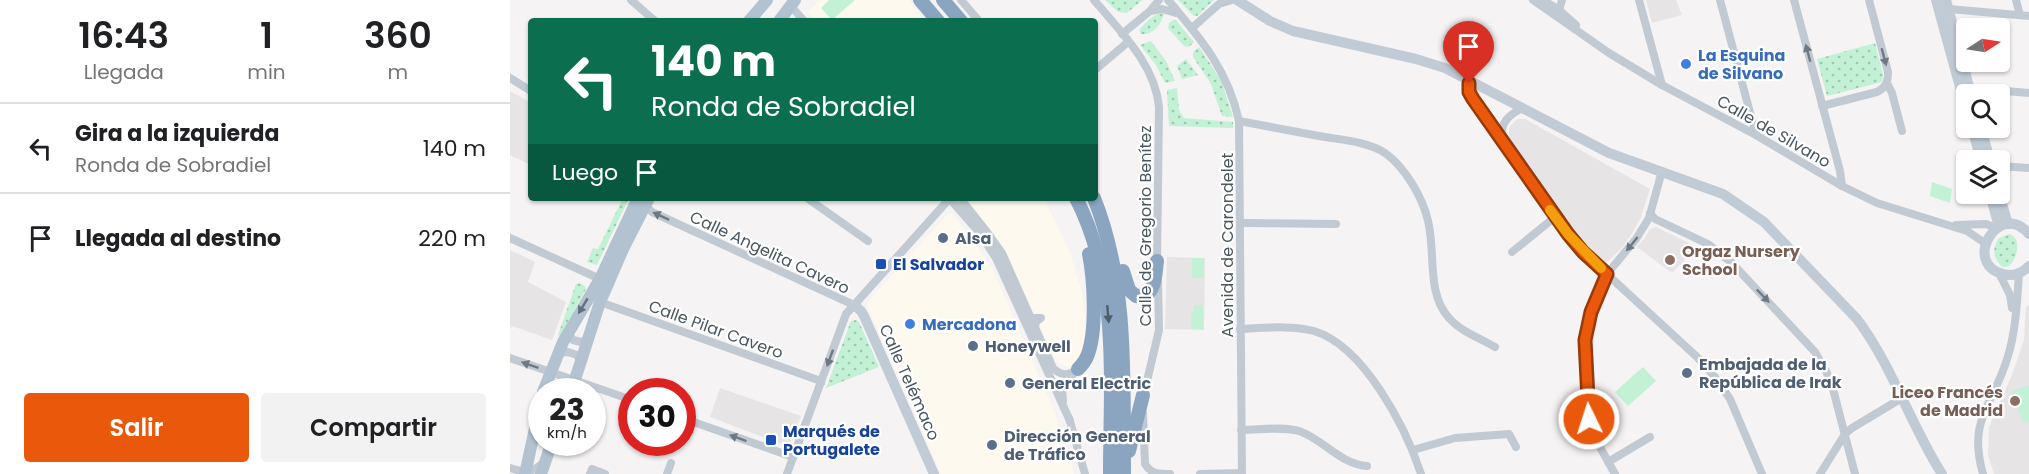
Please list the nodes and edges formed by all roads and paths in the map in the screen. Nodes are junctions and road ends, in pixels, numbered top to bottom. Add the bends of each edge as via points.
1 (631, 0) edge
2 (767, 0) edge
3 (920, 0) edge
4 (943, 0) edge
5 (961, 0) edge
6 (1094, 0) edge
7 (1159, 0) edge
8 (1168, 0) edge
9 (1232, 0) edge
10 (1237, 0) edge
11 (1533, 0) edge
12 (1543, 0) edge
13 (1562, 0) edge
14 (1639, 0) edge
15 (1721, 0) edge
16 (1794, 0) edge
17 (1869, 0) edge
18 (1936, 0) edge
19 (2016, 0) edge
20 (790, 2) edge
21 (1221, 2) edge
22 (1947, 5) edge
23 (1559, 10) junction
24 (1150, 11) junction
25 (1549, 13) junction
26 (1180, 14) junction
27 (2025, 16) edge
28 (652, 18) edge
29 (752, 18) edge
30 (781, 18) edge
31 (802, 18) edge
32 (935, 18) edge
33 (958, 18) edge
34 (976, 18) edge
35 (1192, 28) junction
36 (1125, 38) junction
37 (1594, 43) junction
38 (1098, 67) edge
39 (510, 78) edge
40 (1470, 80) junction
41 (1887, 83) junction
42 (1959, 84) edge
43 (1969, 84) edge
44 (1662, 85) junction
45 (528, 89) edge
46 (2010, 92) edge
47 (2029, 93) edge
48 (1822, 106) junction
49 (1523, 108) junction
50 (1239, 121) junction
51 (1902, 130) dead end
52 (1756, 135) junction
53 (1501, 139) junction
54 (2010, 167) edge
55 (2029, 168) edge
56 (1662, 171) junction
57 (1842, 186) junction
58 (643, 201) edge
59 (644, 201) edge
60 (645, 201) edge
61 (811, 201) edge
62 (948, 201) edge
63 (954, 201) edge
64 (962, 201) edge
65 (1071, 201) edge
66 (1077, 201) edge
67 (1095, 201) edge
68 (1095, 201) edge
69 (1993, 204) edge
70 (2000, 204) edge
71 (1650, 213) junction
72 (1555, 217) junction
73 (1240, 223) junction
74 (1336, 224) dead end
75 (1949, 225) junction
76 (2001, 226) junction
77 (2029, 234) edge
78 (986, 235) junction
79 (510, 238) edge
80 (868, 241) dead end
81 (1985, 243) junction
82 (1512, 252) dead end
83 (1157, 261) junction
84 (2029, 266) edge
85 (1999, 273) junction
86 (1607, 274) junction
87 (2019, 274) junction
88 (600, 279) junction
89 (1018, 296) junction
90 (600, 302) junction
91 (854, 305) junction
92 (2014, 324) junction
93 (1240, 329) junction
94 (568, 332) junction
95 (588, 339) junction
96 (1495, 346) dead end
97 (558, 353) junction
98 (510, 358) edge
99 (581, 363) junction
100 (1078, 369) junction
101 (551, 372) junction
102 (549, 378) edge
103 (560, 378) edge
104 (576, 378) edge
105 (821, 383) junction
106 (1143, 395) junction
107 (1902, 398) junction
108 (1070, 421) junction
109 (696, 423) edge
110 (1241, 430) junction
111 (1845, 434) junction
112 (1650, 436) dead end
113 (1516, 447) dead end
114 (1413, 450) junction
115 (529, 456) edge
116 (547, 456) edge
117 (793, 457) junction
118 (545, 462) junction
119 (1608, 462) junction
120 (671, 463) dead end
121 (1367, 466) dead end
122 (510, 468) edge
123 (1242, 473) edge
124 (525, 474) edge
125 (541, 474) edge
126 (590, 474) edge
127 (605, 474) edge
128 (667, 474) edge
129 (787, 474) edge
130 (934, 474) edge
131 (1085, 474) edge
132 (1110, 474) edge
133 (1125, 474) edge
134 (1170, 474) edge
135 (1200, 474) edge
136 (1421, 474) edge
137 (1615, 474) edge
138 (1762, 474) edge
139 (1820, 474) edge
140 (1855, 474) edge
141 (1942, 474) edge
142 (1983, 474) edge

1 - 28 street
2 - 29 main road
3 - 32 highway
4 - 33 highway
5 - 34 street
6 - 36 street, Calle de Gregorio Benítez
7 - 24 street
8 - 26 street, Avenida de Carondelet
9 - 21 street
10 - 40 street via 1293,31 1416,59
11 - 25 street, Calle de Silvano
12 - 23 street, Calle de Silvano
13 - 23 street
14 - 44 street
15 - 52 street
48 -> 16 street
17 -> 41 street via 1888,72
18 - 42 street
19 - 27 street
20 - 30 main road
20 - 31 street
21 - 35 street
22 - 27 street
22 - 43 street
23 - 25 street
23 - 37 street, Calle de Silvano
24 - 26 street via 1168,9
24 - 36 street
25 - 37 street, Calle de Silvano
26 - 35 street, Avenida de Carondelet
35 - 50 street, Avenida de Carondelet via 1223,73
36 - 38 street
36 - 83 street, Calle de Gregorio Benítez via 1149,70 1159,99
37 - 44 street, Calle de Silvano
39 - 45 street
40 - 49 street
40 - 53 street via 1469,92
41 - 48 street via 1877,92
41 - 51 street
44 - 52 street, Calle de Silvano
46 - 47 street
48 - 57 street
49 - 53 street via 1506,119
49 - 56 street via 1596,147
50 - 73 street, Avenida de Carondelet
50 - 96 street via 1363,144 1385,154 1409,178 1429,222 1433,272 1442,308 1458,327
52 - 57 street, Calle de Silvano
53 - 72 street
54 - 55 street
56 - 71 street
56 - 107 street via 1723,194 1775,231 1857,319 1878,349
57 - 75 street, Calle de Silvano via 1877,203
58 - 88 main road
59 - 90 main road
91 -> 60 street, Calle Angelita Cavero via 655,213
61 - 80 street
62 - 91 street
63 - 78 street
64 - 78 street
65 - 100 highway via 1093,277 1091,344
66 -> 132 highway via 1097,249 1107,302
67 - 83 highway via 1110,226 1127,285 1136,296 1147,295 1152,289
68 - 133 highway via 1109,242 1120,301
69 - 76 street
70 - 76 street
71 -> 86 street via 1636,239
71 -> 111 street via 1708,244 1731,262 1805,340 1827,373
72 - 82 street
72 - 86 street
73 - 74 street
73 - 93 street, Avenida de Carondelet
75 - 76 street, Calle de Silvano
75 - 81 street, Calle de Silvano
76 - 77 street via 2017,225
76 - 81 street via 1990,233
78 - 89 street
78 - 89 street via 1006,262
79 - 88 street
81 - 85 street via 1987,261
83 - 106 street, Calle de Gregorio Benítez via 1159,330
84 - 87 street
85 - 87 street
85 - 92 street via 2010,295
86 - 119 street via 1591,312 1585,340 1589,419
86 - 138 street via 1715,377 1730,399
87 - 92 street
88 -> 94 main road
89 - 100 street via 1056,370 1065,375
89 - 108 street via 1032,338
90 - 95 main road
90 - 105 street, Calle Pilar Cavero
91 -> 105 street via 845,317
91 - 130 street, Calle Telémaco via 862,313
92 - 142 street via 2008,359 1978,430
93 - 110 street, Avenida de Carondelet
93 - 114 street via 1301,329 1332,340 1373,380
94 - 95 street via 573,340
94 - 97 main road
95 - 99 main road
97 - 99 street via 577,355
97 - 101 main road
101 -> 98 street
99 - 104 main road
100 - 108 street via 1062,389
101 - 102 main road
101 - 103 street
105 - 117 street
106 - 133 highway
106 - 134 street, Calle de Gregorio Benítez via 1143,460 1149,470
107 - 111 street
107 - 141 street
108 - 131 street
117 -> 109 street
110 - 121 street via 1299,431 1350,462
110 - 123 street, Avenida de Carondelet
111 - 139 street
111 - 140 street
112 - 119 street
113 - 114 street via 1509,434 1455,438
114 - 136 street
115 - 124 main road
116 - 118 main road
117 - 129 street
118 - 124 street
118 - 125 main road
119 - 137 street
120 - 128 street
122 - 124 street
123 - 135 street
126 - 127 street via 592,469

